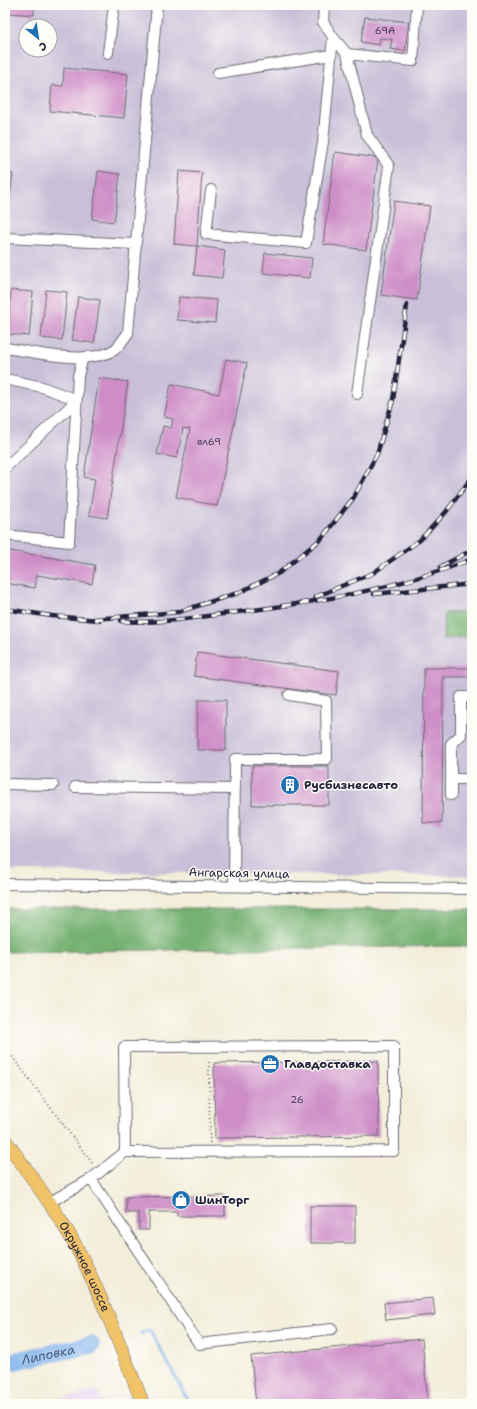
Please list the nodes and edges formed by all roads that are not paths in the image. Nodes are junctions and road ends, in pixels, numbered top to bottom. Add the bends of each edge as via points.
1 (114, 5) edge
2 (157, 5) edge
3 (324, 5) edge
4 (417, 5) edge
5 (333, 37) junction
6 (108, 53) dead end
7 (347, 54) junction
8 (331, 55) junction
9 (218, 73) dead end
10 (211, 190) dead end
11 (5, 238) edge
12 (135, 244) junction
13 (5, 348) edge
14 (83, 357) junction
15 (5, 379) edge
16 (357, 394) dead end
17 (77, 400) junction
18 (5, 468) edge
19 (5, 535) edge
20 (289, 695) dead end
21 (472, 697) edge
22 (451, 779) junction
23 (472, 779) edge
24 (5, 784) edge
25 (53, 785) dead end
26 (75, 787) dead end
27 (234, 789) junction
28 (451, 795) dead end
29 (5, 884) edge
30 (234, 886) junction
31 (472, 889) edge
32 (5, 1140) edge
33 (124, 1152) junction
34 (91, 1180) junction
35 (50, 1202) junction
36 (332, 1329) dead end
37 (143, 1404) edge

1 - 6 street
2 - 12 street
3 - 5 street via 323,22
4 - 7 street via 413,61
5 - 7 street
5 - 8 street
7 - 16 street via 367,135 389,166
8 - 9 street
8 - 10 street via 323,142 306,243 206,234
11 - 12 street
12 - 14 street via 128,333 115,350
13 - 14 street
14 - 17 street via 78,376
15 - 17 street via 42,387
17 - 18 street
17 - 19 street via 69,542
20 - 27 street via 326,701 327,759 235,758
21 - 22 street via 461,697 461,735 451,744
22 - 23 street
22 - 28 street
24 - 25 street
26 - 27 street
27 - 30 street
29 - 30 street, Ангарская улица
30 - 31 street, Ангарская улица
32 - 35 main road, Окружное шоссе
33 - 33 street via 394,1151 394,1046 124,1047
33 - 34 street
34 - 35 street
34 - 36 street via 199,1344
35 - 37 main road, Окружное шоссе via 83,1259

